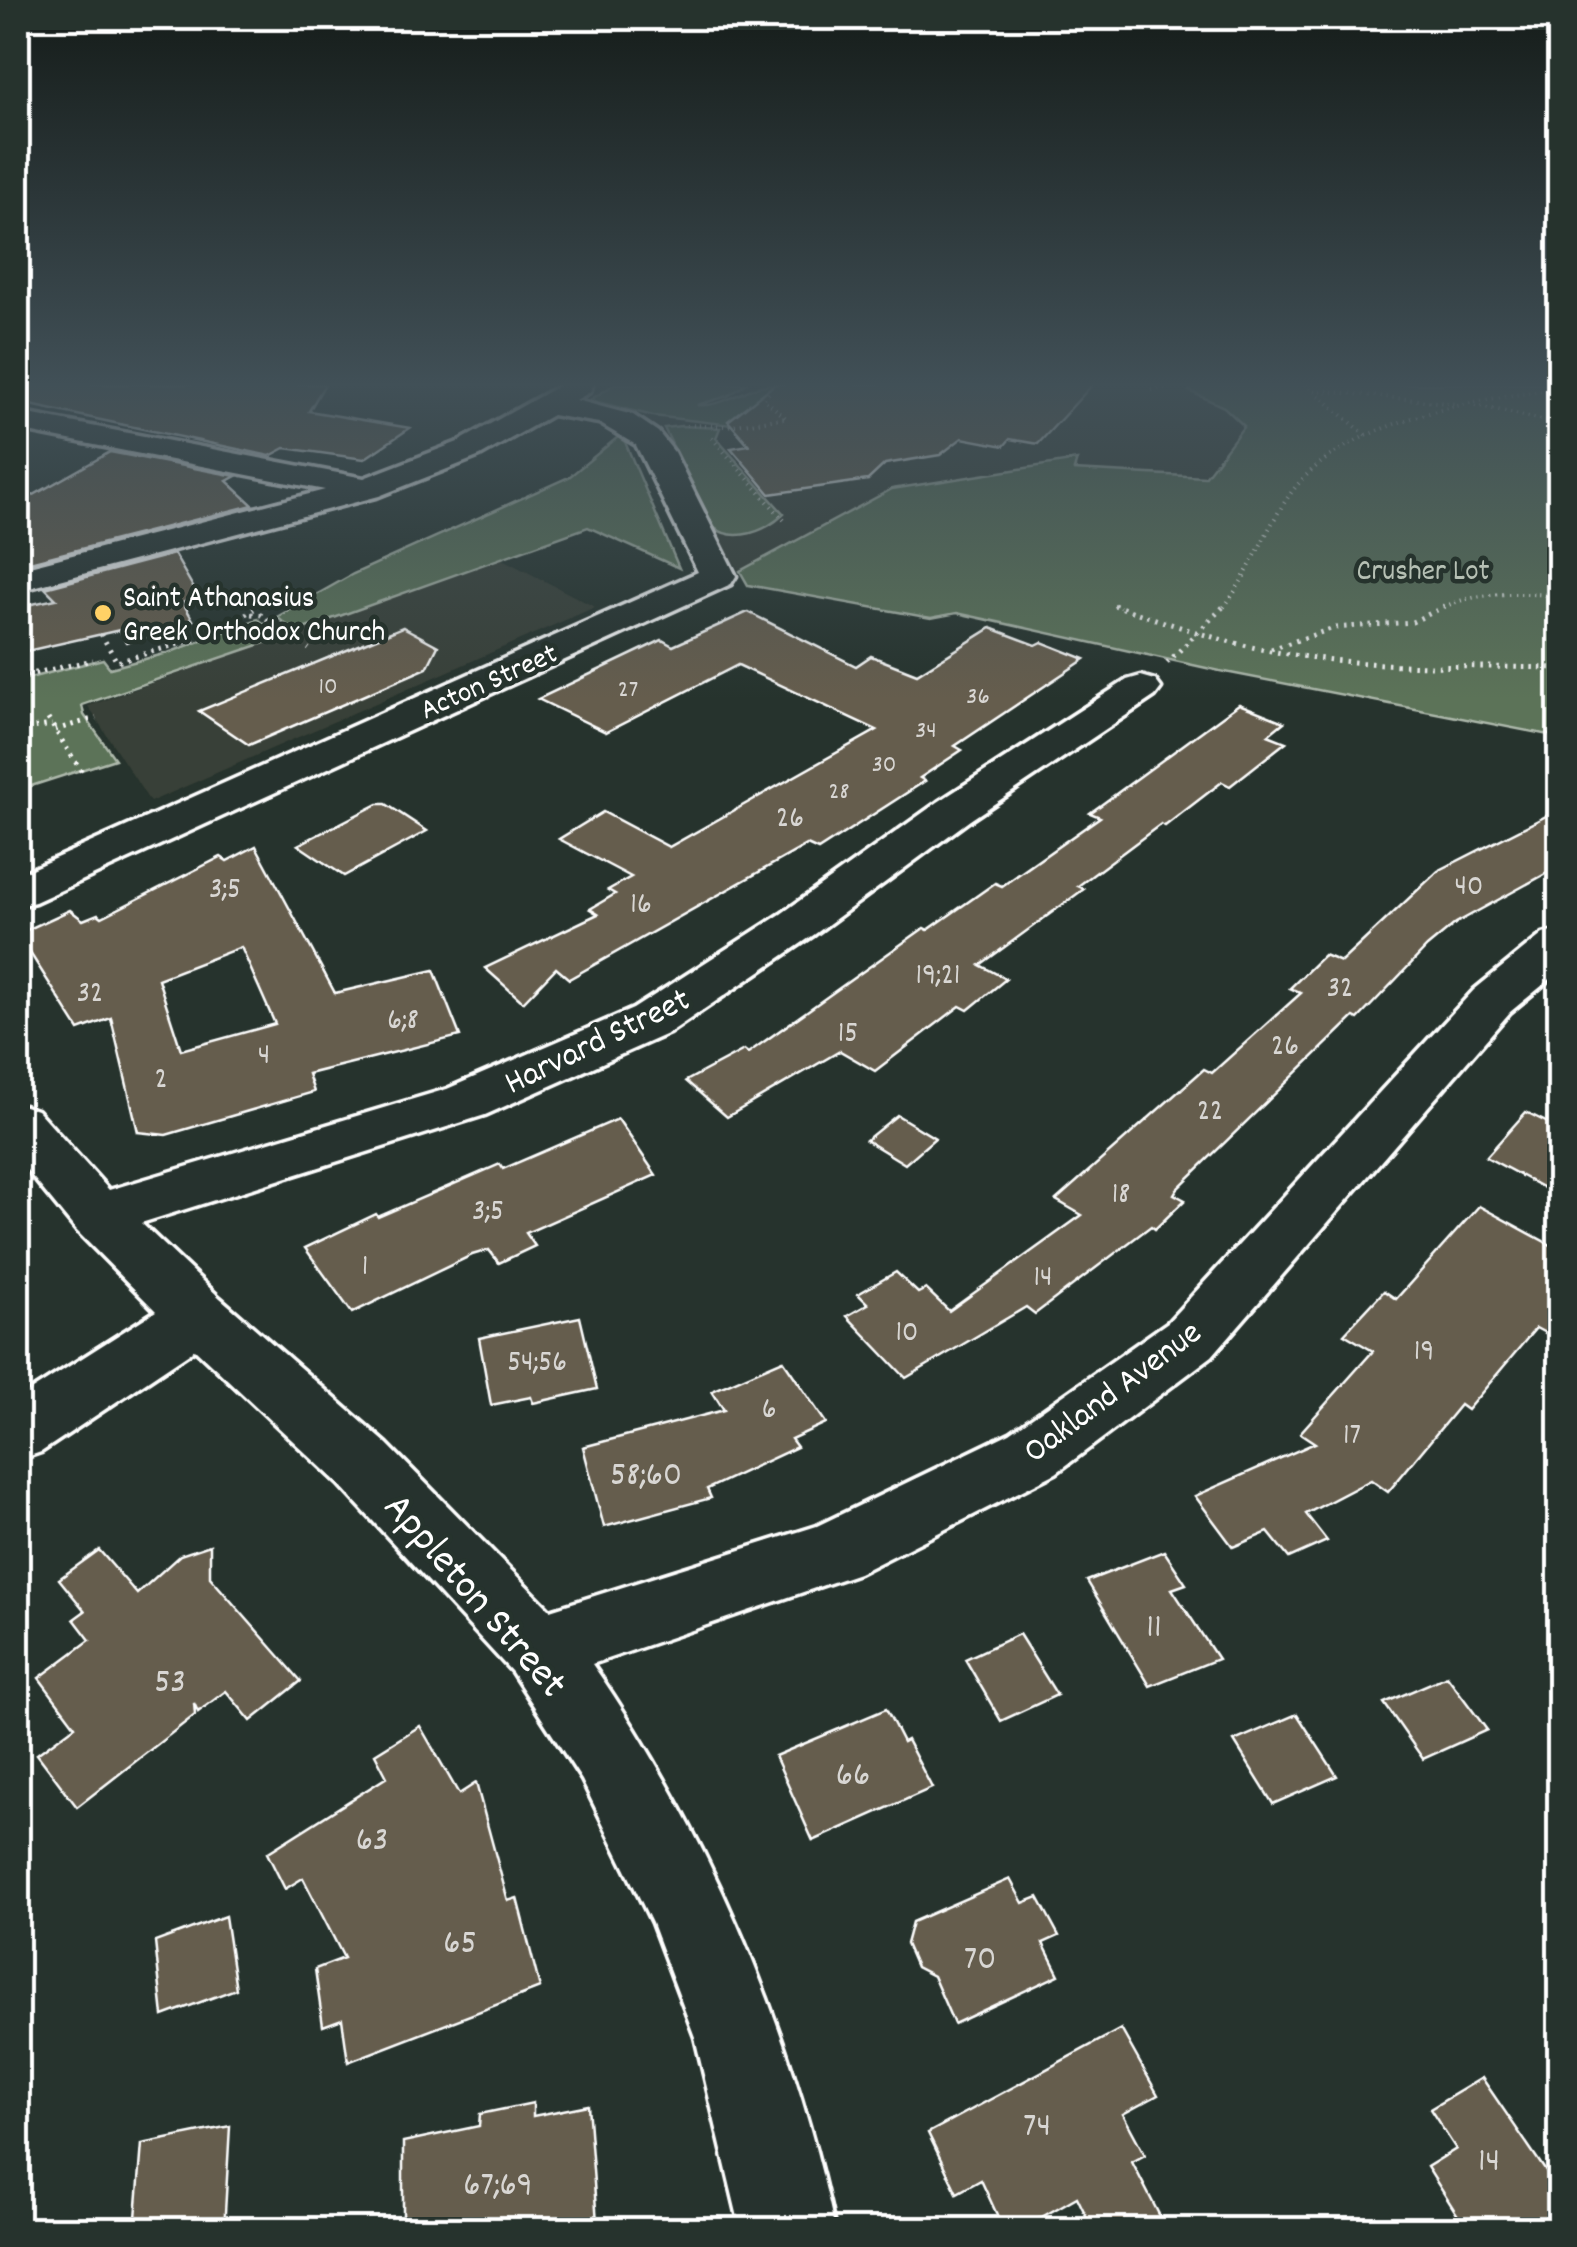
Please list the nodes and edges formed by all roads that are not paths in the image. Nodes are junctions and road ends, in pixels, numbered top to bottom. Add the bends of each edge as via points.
1 (365, 489) edge
2 (676, 489) edge
3 (18, 580) edge
4 (1141, 688) road end
5 (18, 892) edge
6 (1560, 945) edge
7 (18, 1123) edge
8 (98, 1216) junction
9 (198, 1314) junction
10 (18, 1433) edge
11 (538, 1648) junction
12 (788, 2230) edge

1 - 3 street
2 - 5 street, Acton Street via 718,576
4 - 8 street, Harvard Street via 651,1020 466,1102
6 - 11 street, Oakland Avenue via 1492,1002 1190,1340 1033,1453 834,1552
7 - 8 street, Appleton Street
8 - 9 street, Appleton Street
9 - 10 street
9 - 11 street, Appleton Street via 363,1464
11 - 12 street, Appleton Street via 609,1754 686,1904 738,2037

